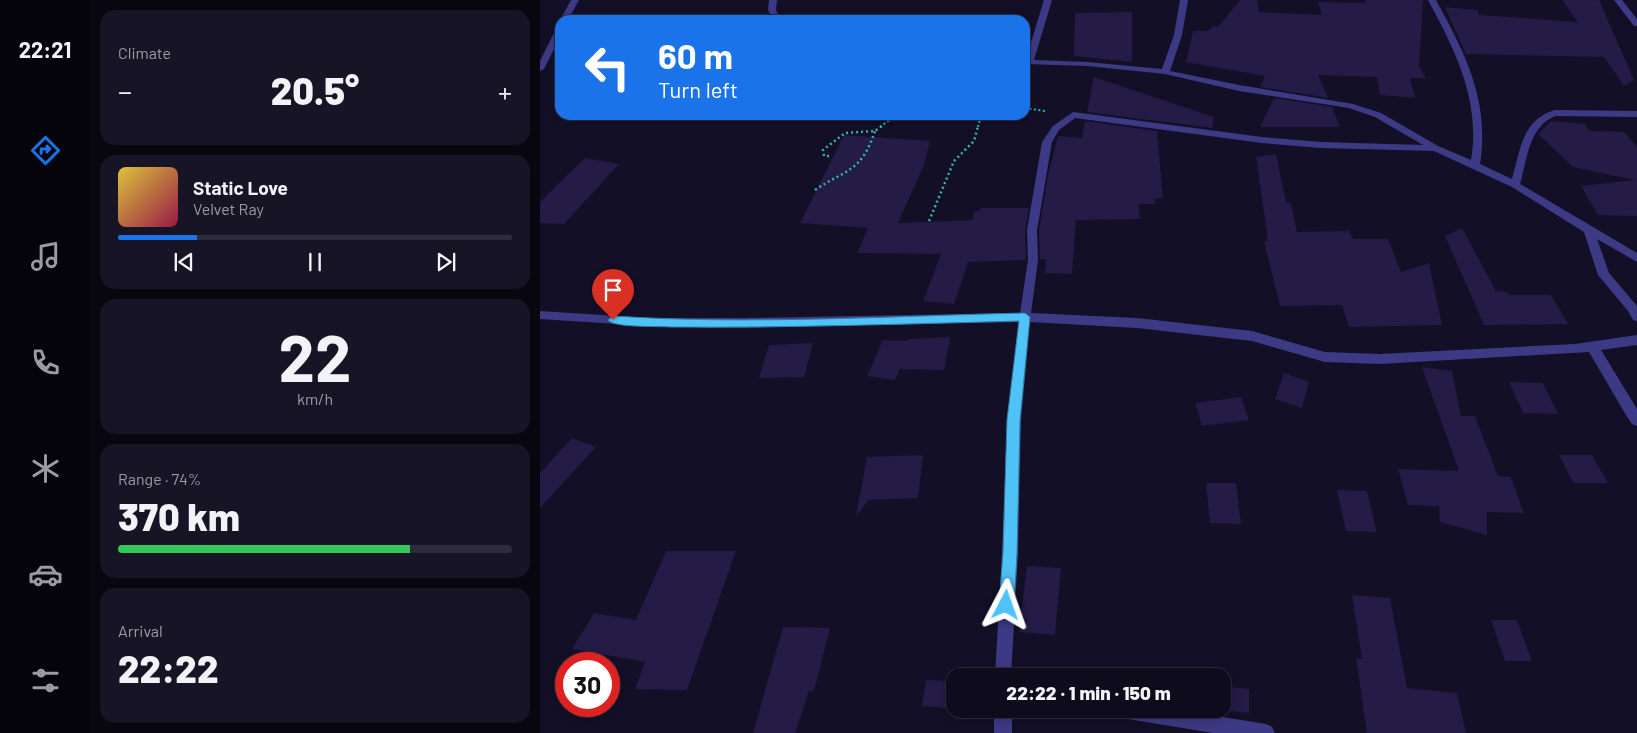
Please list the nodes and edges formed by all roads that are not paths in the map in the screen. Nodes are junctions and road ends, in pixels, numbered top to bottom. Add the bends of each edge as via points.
1 (575, 0) edge
2 (772, 0) edge
3 (1048, 0) edge
4 (1184, 0) edge
5 (1432, 0) edge
6 (1618, 0) edge
7 (567, 15) edge
8 (774, 15) edge
9 (1637, 24) edge
10 (555, 39) edge
11 (1030, 53) edge
12 (1030, 62) edge
13 (540, 69) edge
14 (1165, 72) junction
15 (1637, 114) edge
16 (1435, 148) junction
17 (1475, 165) junction
18 (1515, 184) junction
19 (1588, 229) junction
20 (1637, 258) edge
21 (540, 314) edge
22 (1025, 317) junction
23 (1637, 317) edge
24 (1637, 340) edge
25 (1592, 346) junction
26 (1637, 420) edge
27 (1003, 668) edge
28 (1003, 718) edge
29 (1176, 718) edge
30 (1003, 733) edge
31 (1266, 733) edge

1 - 7 street
2 - 8 street
3 - 11 street
4 - 14 street via 1178,36
5 - 17 street via 1454,39 1472,85 1480,127
6 - 9 street
10 - 13 street
12 - 14 street
14 - 16 street via 1350,106 1378,115
15 - 18 street via 1555,113 1546,116 1530,131
16 - 17 street
16 - 22 street via 1262,140 1073,115 1056,128 1047,142 1032,230 1033,260
17 - 18 street
18 - 19 street
19 - 20 street
19 - 23 street via 1604,275
21 - 22 street via 650,322 744,324
22 - 25 street via 1137,323 1252,336 1324,357 1380,359
22 - 27 street via 1014,420
24 - 25 street
25 - 26 street
28 - 30 street
29 - 31 street

